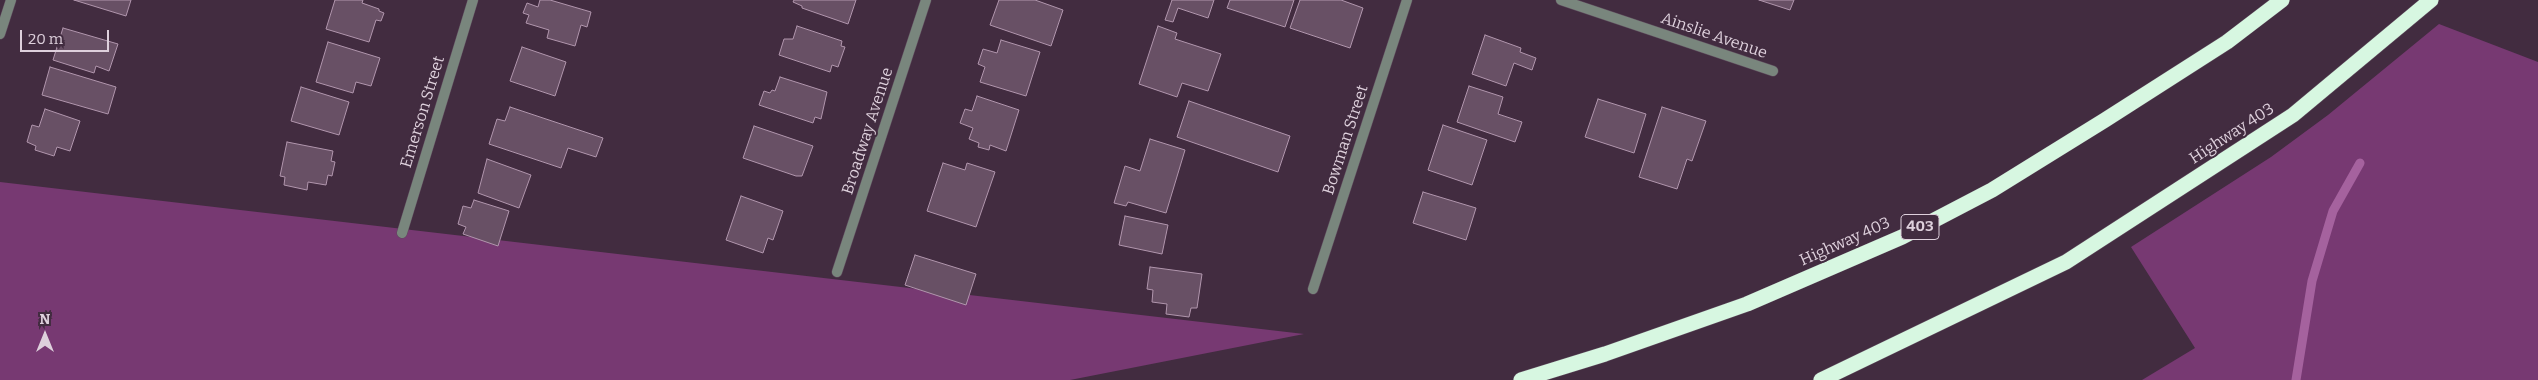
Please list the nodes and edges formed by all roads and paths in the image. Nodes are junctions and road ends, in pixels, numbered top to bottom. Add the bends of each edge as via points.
1 (11, 0) edge
2 (473, 0) edge
3 (926, 0) edge
4 (1407, 0) edge
5 (1561, 0) edge
6 (2282, 0) edge
7 (2431, 0) edge
8 (0, 34) edge
9 (1773, 71) dead end
10 (402, 234) dead end
11 (837, 272) dead end
12 (1313, 289) dead end
13 (1521, 380) edge
14 (1821, 380) edge

1 - 8 street
2 - 10 street, Emerson Street
3 - 11 street, Broadway Avenue
4 - 12 street, Bowman Street
5 - 9 street, Ainslie Avenue
6 - 13 highway, Highway 403 / 403 via 2227,42 2105,120 1992,190 1902,237 1747,304
7 - 14 highway, Highway 403 via 2293,115 2066,262

